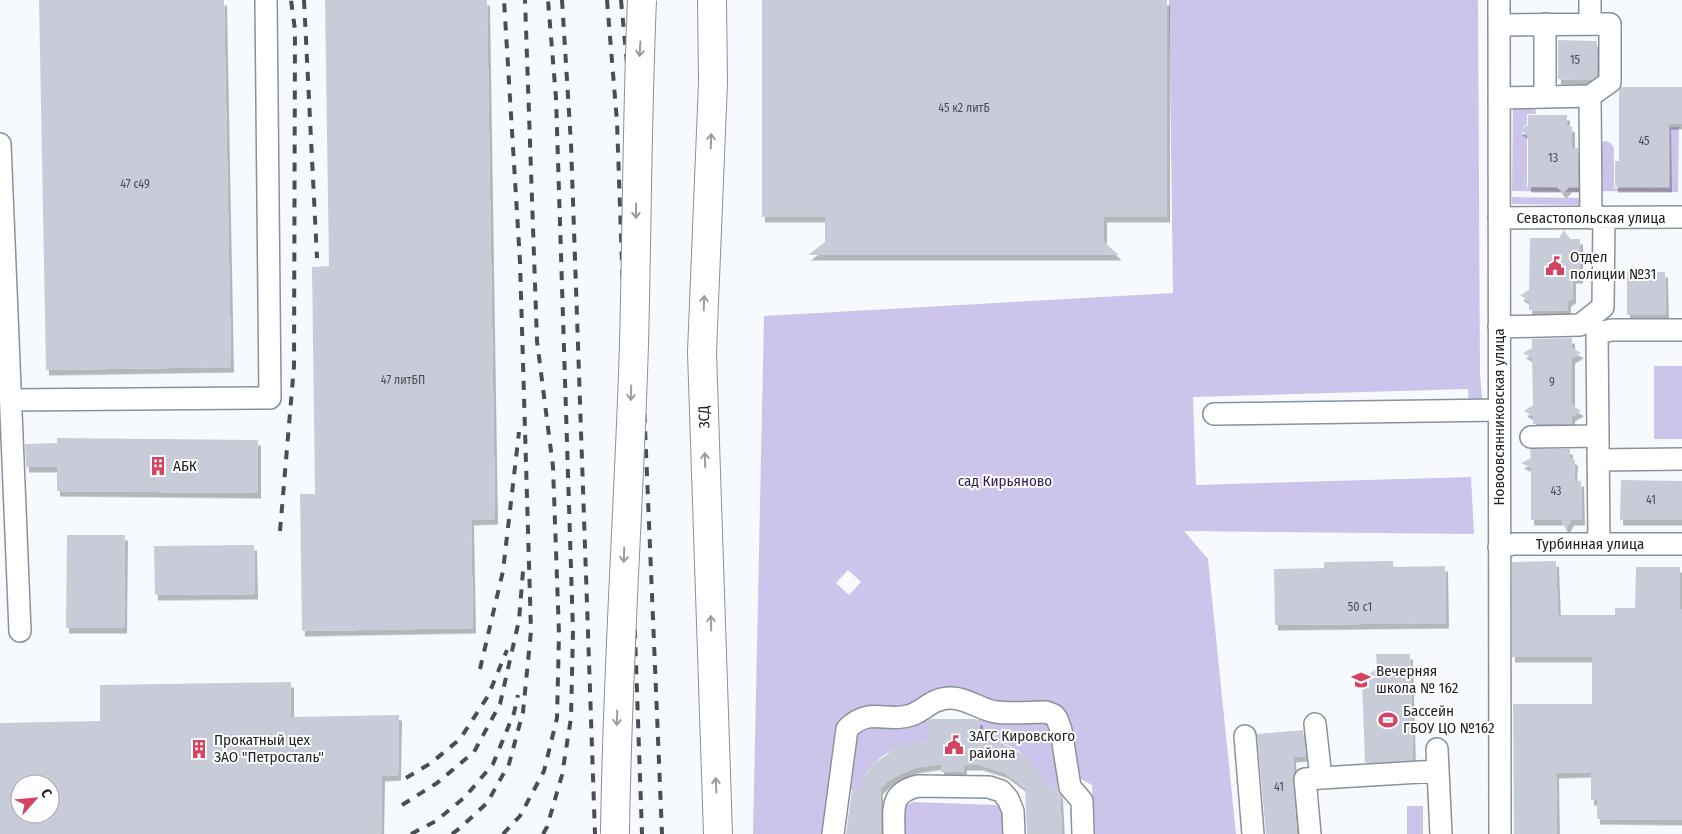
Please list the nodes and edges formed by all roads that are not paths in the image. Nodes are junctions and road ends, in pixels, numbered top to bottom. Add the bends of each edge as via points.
1 (266, 0) edge
2 (642, 0) edge
3 (712, 0) edge
4 (1499, 0) edge
5 (1590, 0) edge
6 (1545, 24) junction
7 (1590, 24) junction
8 (1499, 25) junction
9 (1590, 96) junction
10 (1545, 97) junction
11 (1499, 98) junction
12 (0, 144) edge
13 (1682, 217) edge
14 (1499, 218) junction
15 (1598, 218) junction
16 (1499, 327) junction
17 (1682, 330) edge
18 (11, 400) junction
19 (1499, 410) junction
20 (1214, 414) dead end
21 (1598, 436) junction
22 (1531, 437) dead end
23 (1682, 459) edge
24 (1598, 460) junction
25 (1599, 543) junction
26 (1682, 544) edge
27 (1499, 547) junction
28 (20, 632) dead end
29 (1315, 724) dead end
30 (1246, 736) dead end
31 (1437, 749) dead end
32 (1437, 771) junction
33 (1321, 778) junction
34 (614, 834) edge
35 (718, 834) edge
36 (833, 834) edge
37 (894, 834) edge
38 (1014, 834) edge
39 (1083, 834) edge
40 (1253, 834) edge
41 (1310, 834) edge
42 (1441, 834) edge
43 (1500, 834) edge

1 - 18 street via 270,398
2 -> 34 highway, bridge via 634,344
35 -> 3 highway, ЗСД via 702,352 713,82
4 - 8 street, Новоовсянниковская улица
5 - 7 street
6 - 7 street
6 - 8 street
6 - 10 street
7 - 9 street via 1610,24 1610,82
8 - 11 street, Новоовсянниковская улица
9 - 10 street
9 - 15 street
10 - 11 street
11 - 14 street, Новоовсянниковская улица
12 - 18 street
13 - 15 street, Севастопольская улица
14 - 15 street, Севастопольская улица
14 - 16 street, Новоовсянниковская улица
15 - 16 street via 1603,307 1580,325
16 - 19 street, Новоовсянниковская улица
17 - 21 street via 1597,333
18 - 28 street
19 - 20 street
19 - 27 street, Новоовсянниковская улица
21 - 22 street
21 - 24 street
23 - 24 street
24 - 25 street
25 - 26 street, Турбинная улица
25 - 27 street, Турбинная улица
27 - 43 street, Новоовсянниковская улица
29 - 33 street
30 - 40 street
31 - 32 street
32 - 33 street
32 - 42 street
33 - 41 street via 1305,779
36 - 39 street via 847,730 866,717 908,716 934,701 952,698 996,712 1054,714 1061,730 1070,788 1082,801
37 - 38 street via 894,801 907,789 918,786 989,787 1001,791 1013,811

